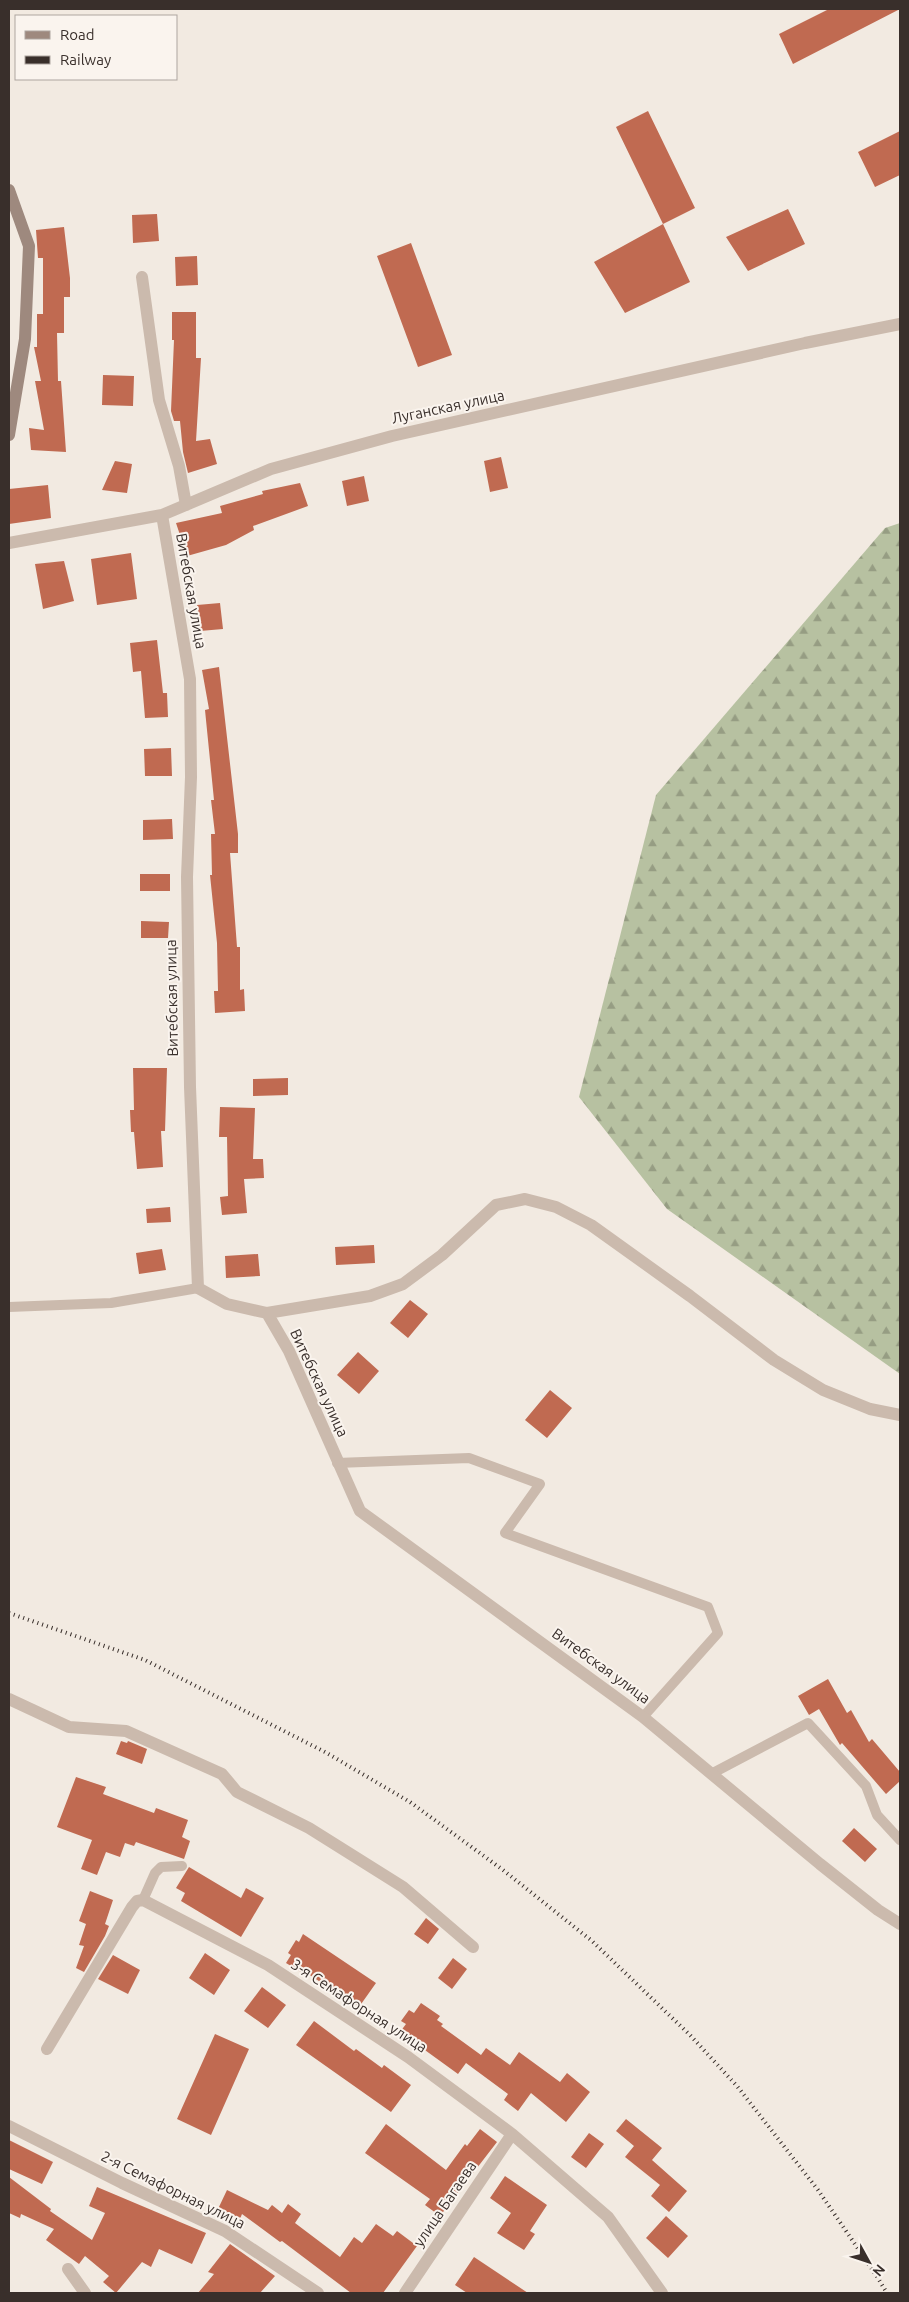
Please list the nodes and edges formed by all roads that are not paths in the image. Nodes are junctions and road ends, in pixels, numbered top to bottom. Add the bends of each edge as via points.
1 (9, 190) edge
2 (142, 277) dead end
3 (900, 324) edge
4 (9, 435) edge
5 (186, 505) junction
6 (162, 515) junction
7 (9, 543) edge
8 (198, 1288) junction
9 (9, 1308) edge
10 (267, 1313) junction
11 (900, 1415) edge
12 (337, 1463) junction
13 (9, 1699) edge
14 (643, 1717) junction
15 (711, 1774) junction
16 (900, 1840) edge
17 (182, 1866) dead end
18 (143, 1900) junction
19 (900, 1924) edge
20 (473, 1947) dead end
21 (48, 2049) dead end
22 (9, 2126) edge
23 (512, 2134) junction
24 (68, 2269) dead end
25 (85, 2293) edge
26 (318, 2293) edge
27 (405, 2293) edge
28 (662, 2293) edge

1 - 4 street via 29,246 24,339
2 - 5 street via 160,400 179,466
3 - 5 street, Луганская улица via 392,436 271,469
5 - 6 street, Луганская улица
6 - 7 street, Луганская улица
6 - 8 street, Витебская улица via 190,679 187,897
8 - 9 lane via 111,1303
8 - 10 street via 227,1304
10 - 11 street via 370,1296 402,1284 442,1255 496,1205 525,1199 556,1207 591,1225 774,1360 823,1390 870,1410
10 - 12 street, Витебская улица via 289,1351
12 - 14 street, Витебская улица via 360,1511
12 - 14 lane via 469,1458 540,1484 505,1533 708,1607 718,1633
13 - 20 street via 69,1727 126,1732 222,1774 237,1792 309,1828 403,1886
14 - 15 street, Витебская улица
15 - 16 lane via 808,1723 866,1786 877,1815
15 - 19 street, Витебская улица via 849,1887
17 - 18 lane via 161,1867
18 - 21 street via 132,1906
18 - 23 street, 3-я Семафорная улица via 268,1965 408,2056
22 - 26 street, 2-я Семафорная улица via 225,2231
23 - 27 street, улица Багаева
23 - 28 street, 3-я Семафорная улица via 608,2217
24 - 25 street

